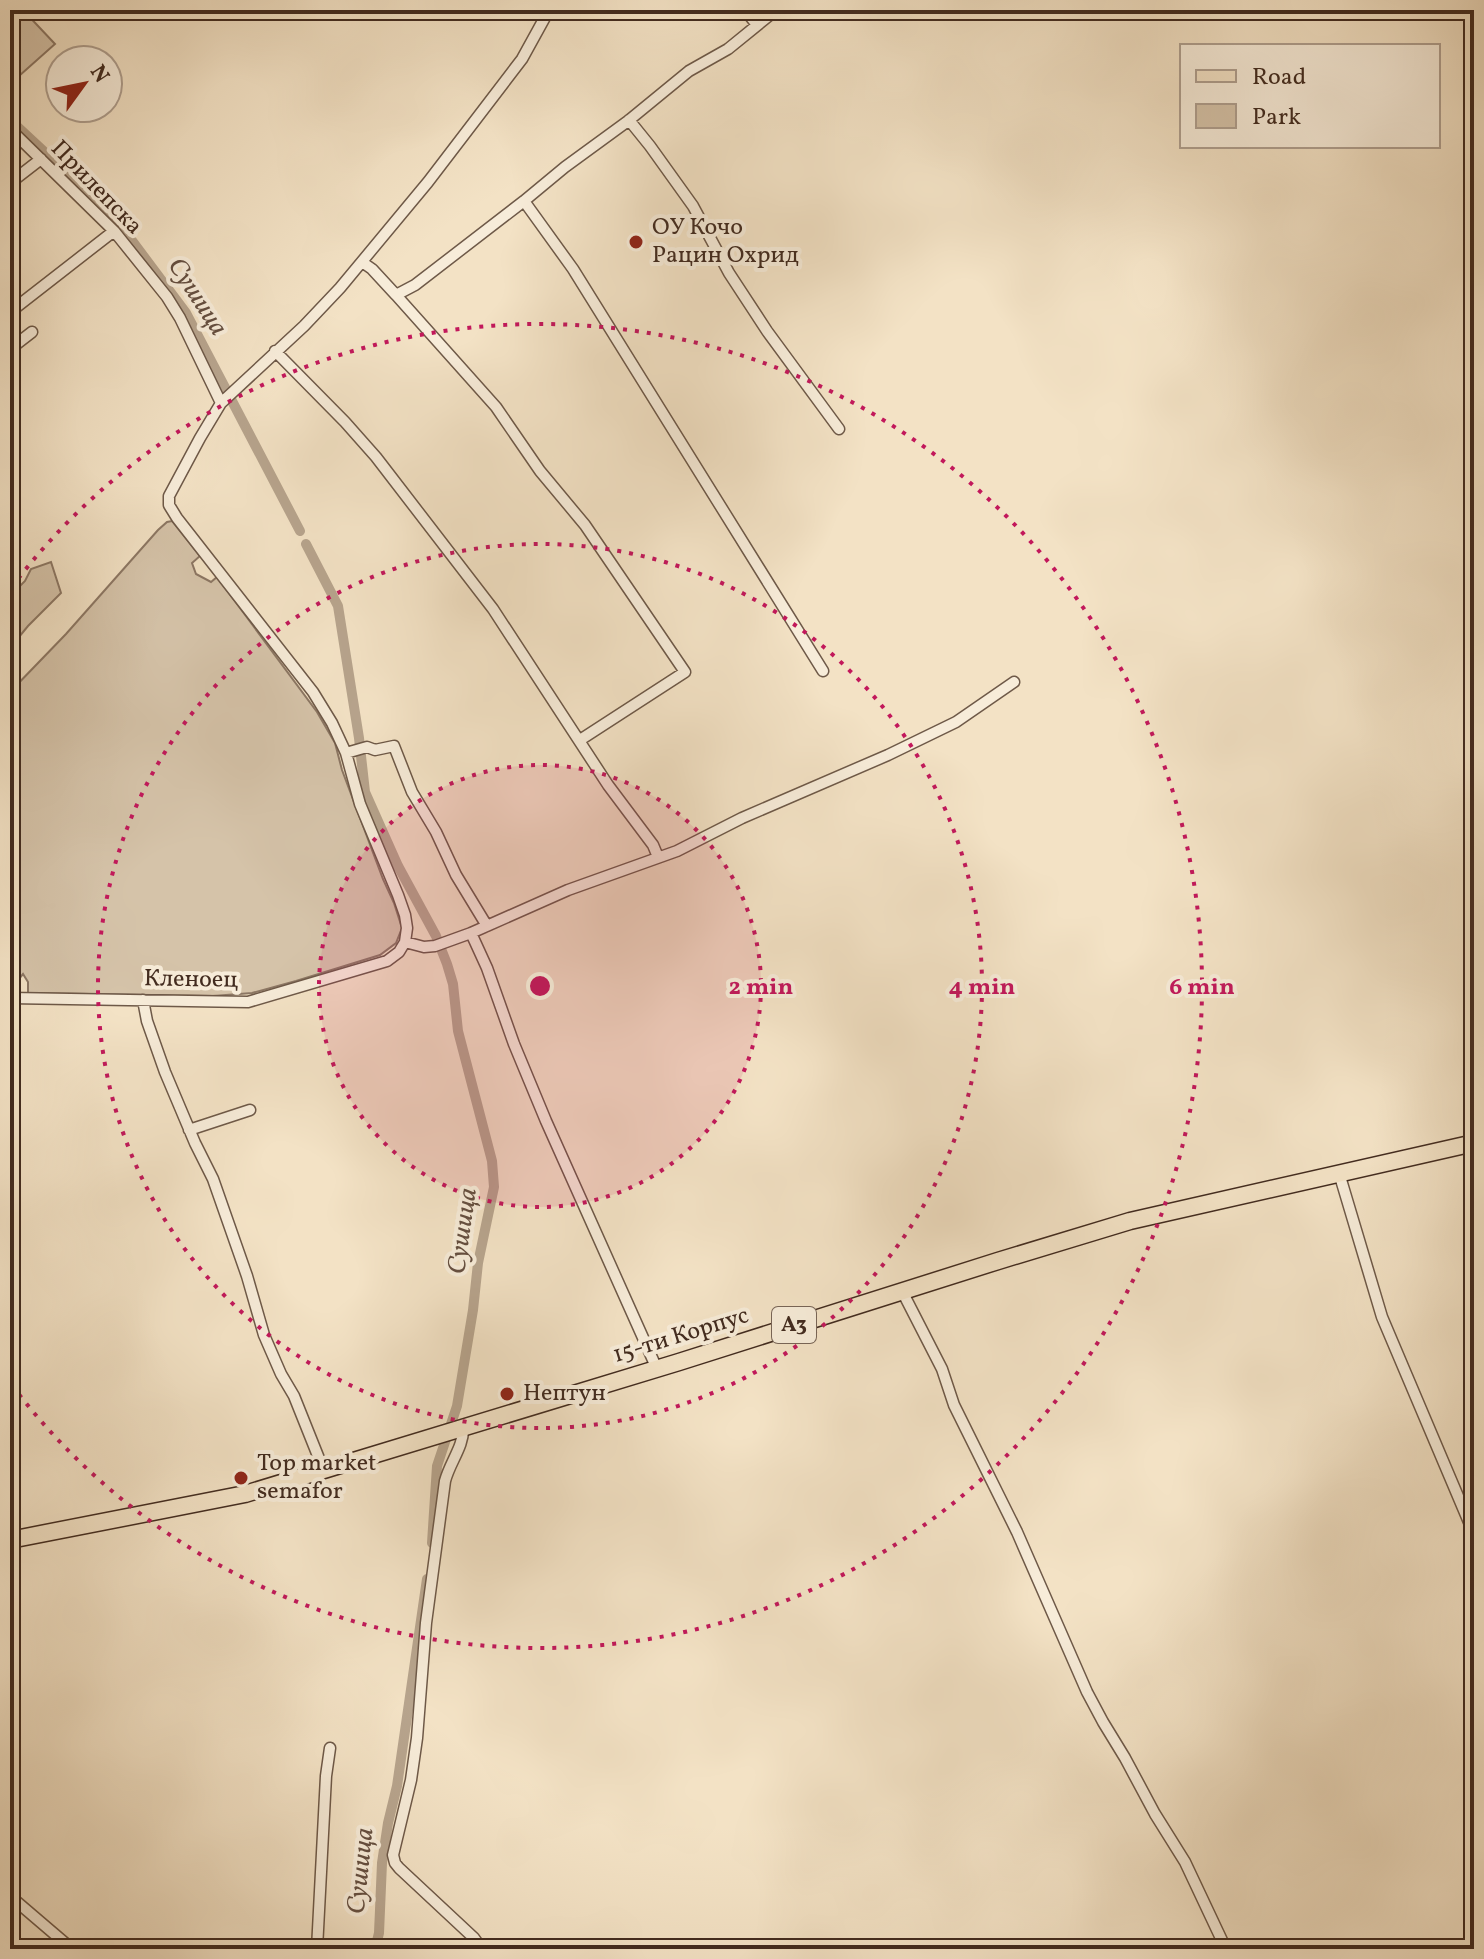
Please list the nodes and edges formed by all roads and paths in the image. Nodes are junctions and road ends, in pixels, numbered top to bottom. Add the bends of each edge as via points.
1 (549, 10) edge
2 (745, 10) edge
3 (776, 10) edge
4 (757, 25) junction
5 (629, 120) junction
6 (10, 129) edge
7 (41, 159) junction
8 (10, 183) edge
9 (524, 201) junction
10 (114, 231) junction
11 (362, 262) junction
12 (396, 295) junction
13 (10, 312) edge
14 (32, 332) dead end
15 (10, 349) edge
16 (275, 351) junction
17 (221, 403) junction
18 (839, 429) dead end
19 (823, 671) dead end
20 (1014, 682) dead end
21 (580, 740) junction
22 (356, 750) junction
23 (658, 857) junction
24 (487, 926) junction
25 (471, 933) junction
26 (405, 942) junction
27 (10, 998) edge
28 (143, 1000) junction
29 (250, 1110) dead end
30 (189, 1130) junction
31 (1474, 1143) edge
32 (1339, 1173) junction
33 (902, 1291) junction
34 (657, 1369) junction
35 (460, 1429) junction
36 (324, 1471) junction
37 (1474, 1534) edge
38 (10, 1540) edge
39 (330, 1748) dead end
40 (10, 1896) edge
41 (58, 1937) junction
42 (54, 1949) edge
43 (72, 1949) edge
44 (317, 1949) edge
45 (481, 1949) edge
46 (1226, 1949) edge

1 - 11 street via 522,59
2 - 4 street
3 - 4 street
4 - 5 street
5 - 9 street
5 - 18 street via 693,206 729,273
6 - 7 street, Прилепска
7 - 8 street
7 - 10 street, Прилепска
9 - 12 street
9 - 19 street via 573,269
10 - 13 street
10 - 17 street, Прилепска via 167,297
11 - 12 street
11 - 16 street
12 - 21 street via 496,407 685,672
14 - 15 street
16 - 17 street
16 - 21 street via 345,422 425,519
17 - 22 street via 173,485 169,505
20 - 23 street via 956,722
21 - 23 street
22 - 24 street via 394,746 412,792
22 - 26 street via 360,804 405,915
23 - 24 street
24 - 25 street
25 - 26 street via 435,946
25 - 34 street via 546,1121
26 - 28 street, Кленоец via 387,961 248,1002
27 - 28 street, Кленоец
28 - 30 street
29 - 30 street
30 - 36 street via 213,1179 264,1335
31 - 32 main road, A3
32 - 33 main road, 15-ти Корпус / A3 via 1130,1221
32 - 37 street via 1382,1317
33 - 34 main road, 15-ти Корпус / A3
33 - 46 street via 1087,1692 1185,1862
34 - 35 main road, 15-ти Корпус / A3
35 - 36 main road, 15-ти Корпус / A3
35 - 45 street via 464,1438 445,1481 417,1738 393,1855 399,1868
36 - 38 main road, 15-ти Корпус / A3 via 245,1494
39 - 44 street
40 - 41 street
41 - 42 street
41 - 43 street

